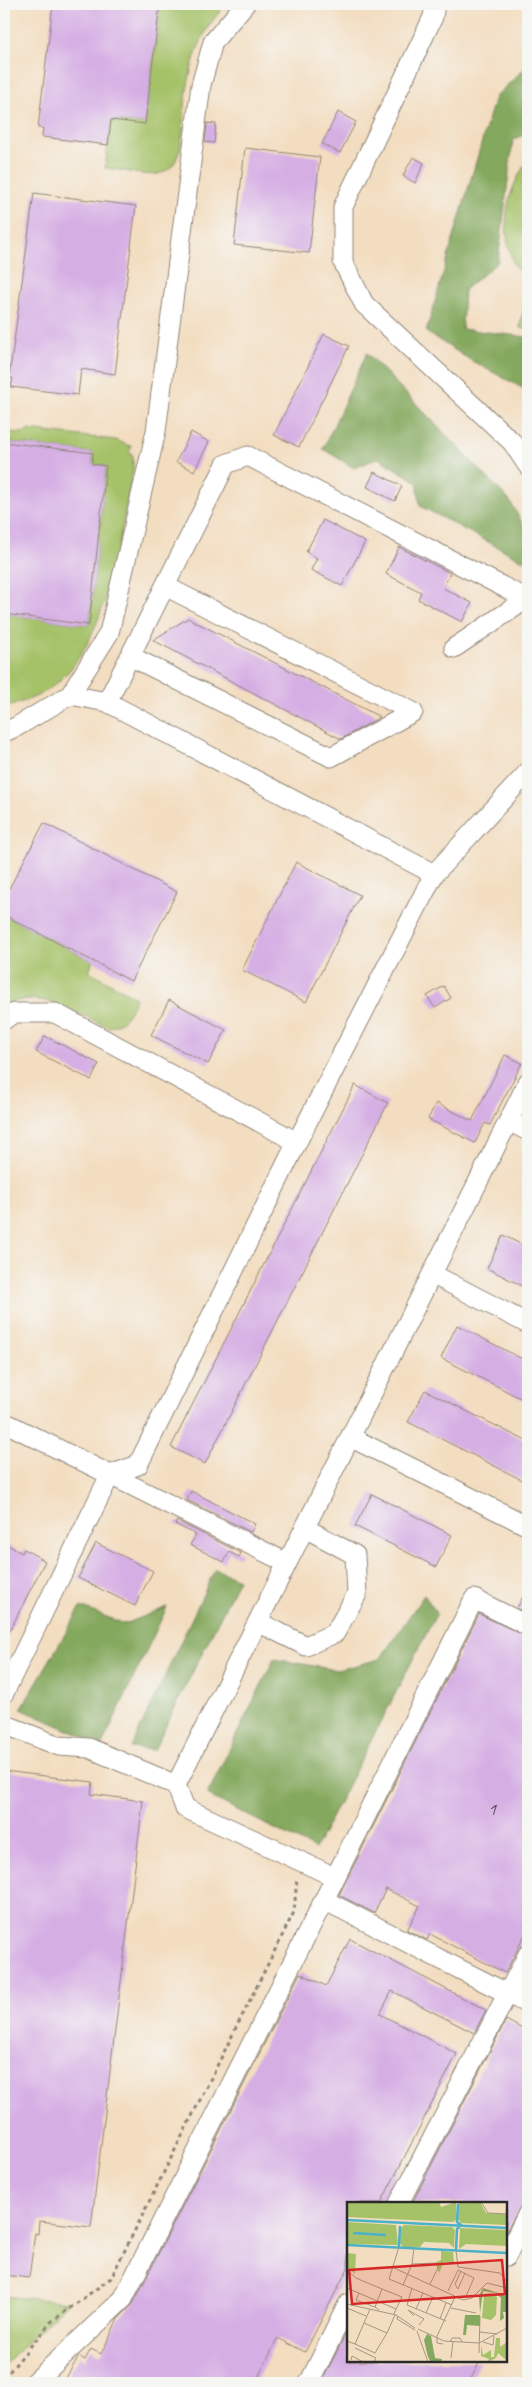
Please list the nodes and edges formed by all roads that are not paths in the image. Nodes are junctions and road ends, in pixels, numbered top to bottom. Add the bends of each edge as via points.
1 (245, 4) edge
2 (434, 4) edge
3 (528, 466) edge
4 (165, 586) junction
5 (528, 599) edge
6 (454, 648) dead end
7 (130, 656) junction
8 (70, 695) junction
9 (107, 702) junction
10 (4, 732) edge
11 (528, 772) edge
12 (434, 874) junction
13 (4, 1020) edge
14 (528, 1082) edge
15 (509, 1121) junction
16 (528, 1131) edge
17 (297, 1142) junction
18 (432, 1274) junction
19 (528, 1324) edge
20 (4, 1422) edge
21 (350, 1437) junction
22 (110, 1476) junction
23 (528, 1526) edge
24 (305, 1528) junction
25 (287, 1563) junction
26 (258, 1622) junction
27 (528, 1626) edge
28 (4, 1693) edge
29 (4, 1724) edge
30 (176, 1785) junction
31 (324, 1872) dead end
32 (324, 1900) junction
33 (528, 1954) edge
34 (508, 1994) junction
35 (528, 2004) edge
36 (400, 2202) edge
37 (528, 2213) edge
38 (507, 2255) edge
39 (347, 2306) edge
40 (34, 2383) edge
41 (308, 2383) edge

1 - 8 lane via 213,42 202,85 156,431 109,633
2 - 3 lane via 433,17 343,207 343,262 364,304 512,442
4 - 5 lane via 226,464 248,456
4 - 7 lane
4 - 7 lane via 413,712 331,757
5 - 6 lane
7 - 9 lane
8 - 9 lane
8 - 10 lane
9 - 12 lane
11 - 12 lane
12 - 17 lane
13 - 17 lane via 14,1013 55,1013
14 - 15 lane
15 - 16 lane
15 - 18 lane
17 - 22 lane via 138,1465
18 - 19 lane
18 - 21 lane
20 - 22 lane
21 - 23 lane
21 - 24 lane
22 - 25 lane
22 - 28 lane
24 - 25 lane
24 - 26 lane via 354,1555 357,1594 336,1633 306,1646
25 - 26 lane
26 - 30 lane
27 - 32 lane via 474,1599
29 - 30 lane via 59,1746 89,1748
30 - 31 lane via 185,1808
32 - 34 lane
32 - 40 lane via 123,2299
33 - 34 lane
34 - 35 lane
34 - 36 lane
37 - 38 lane
39 - 41 lane

